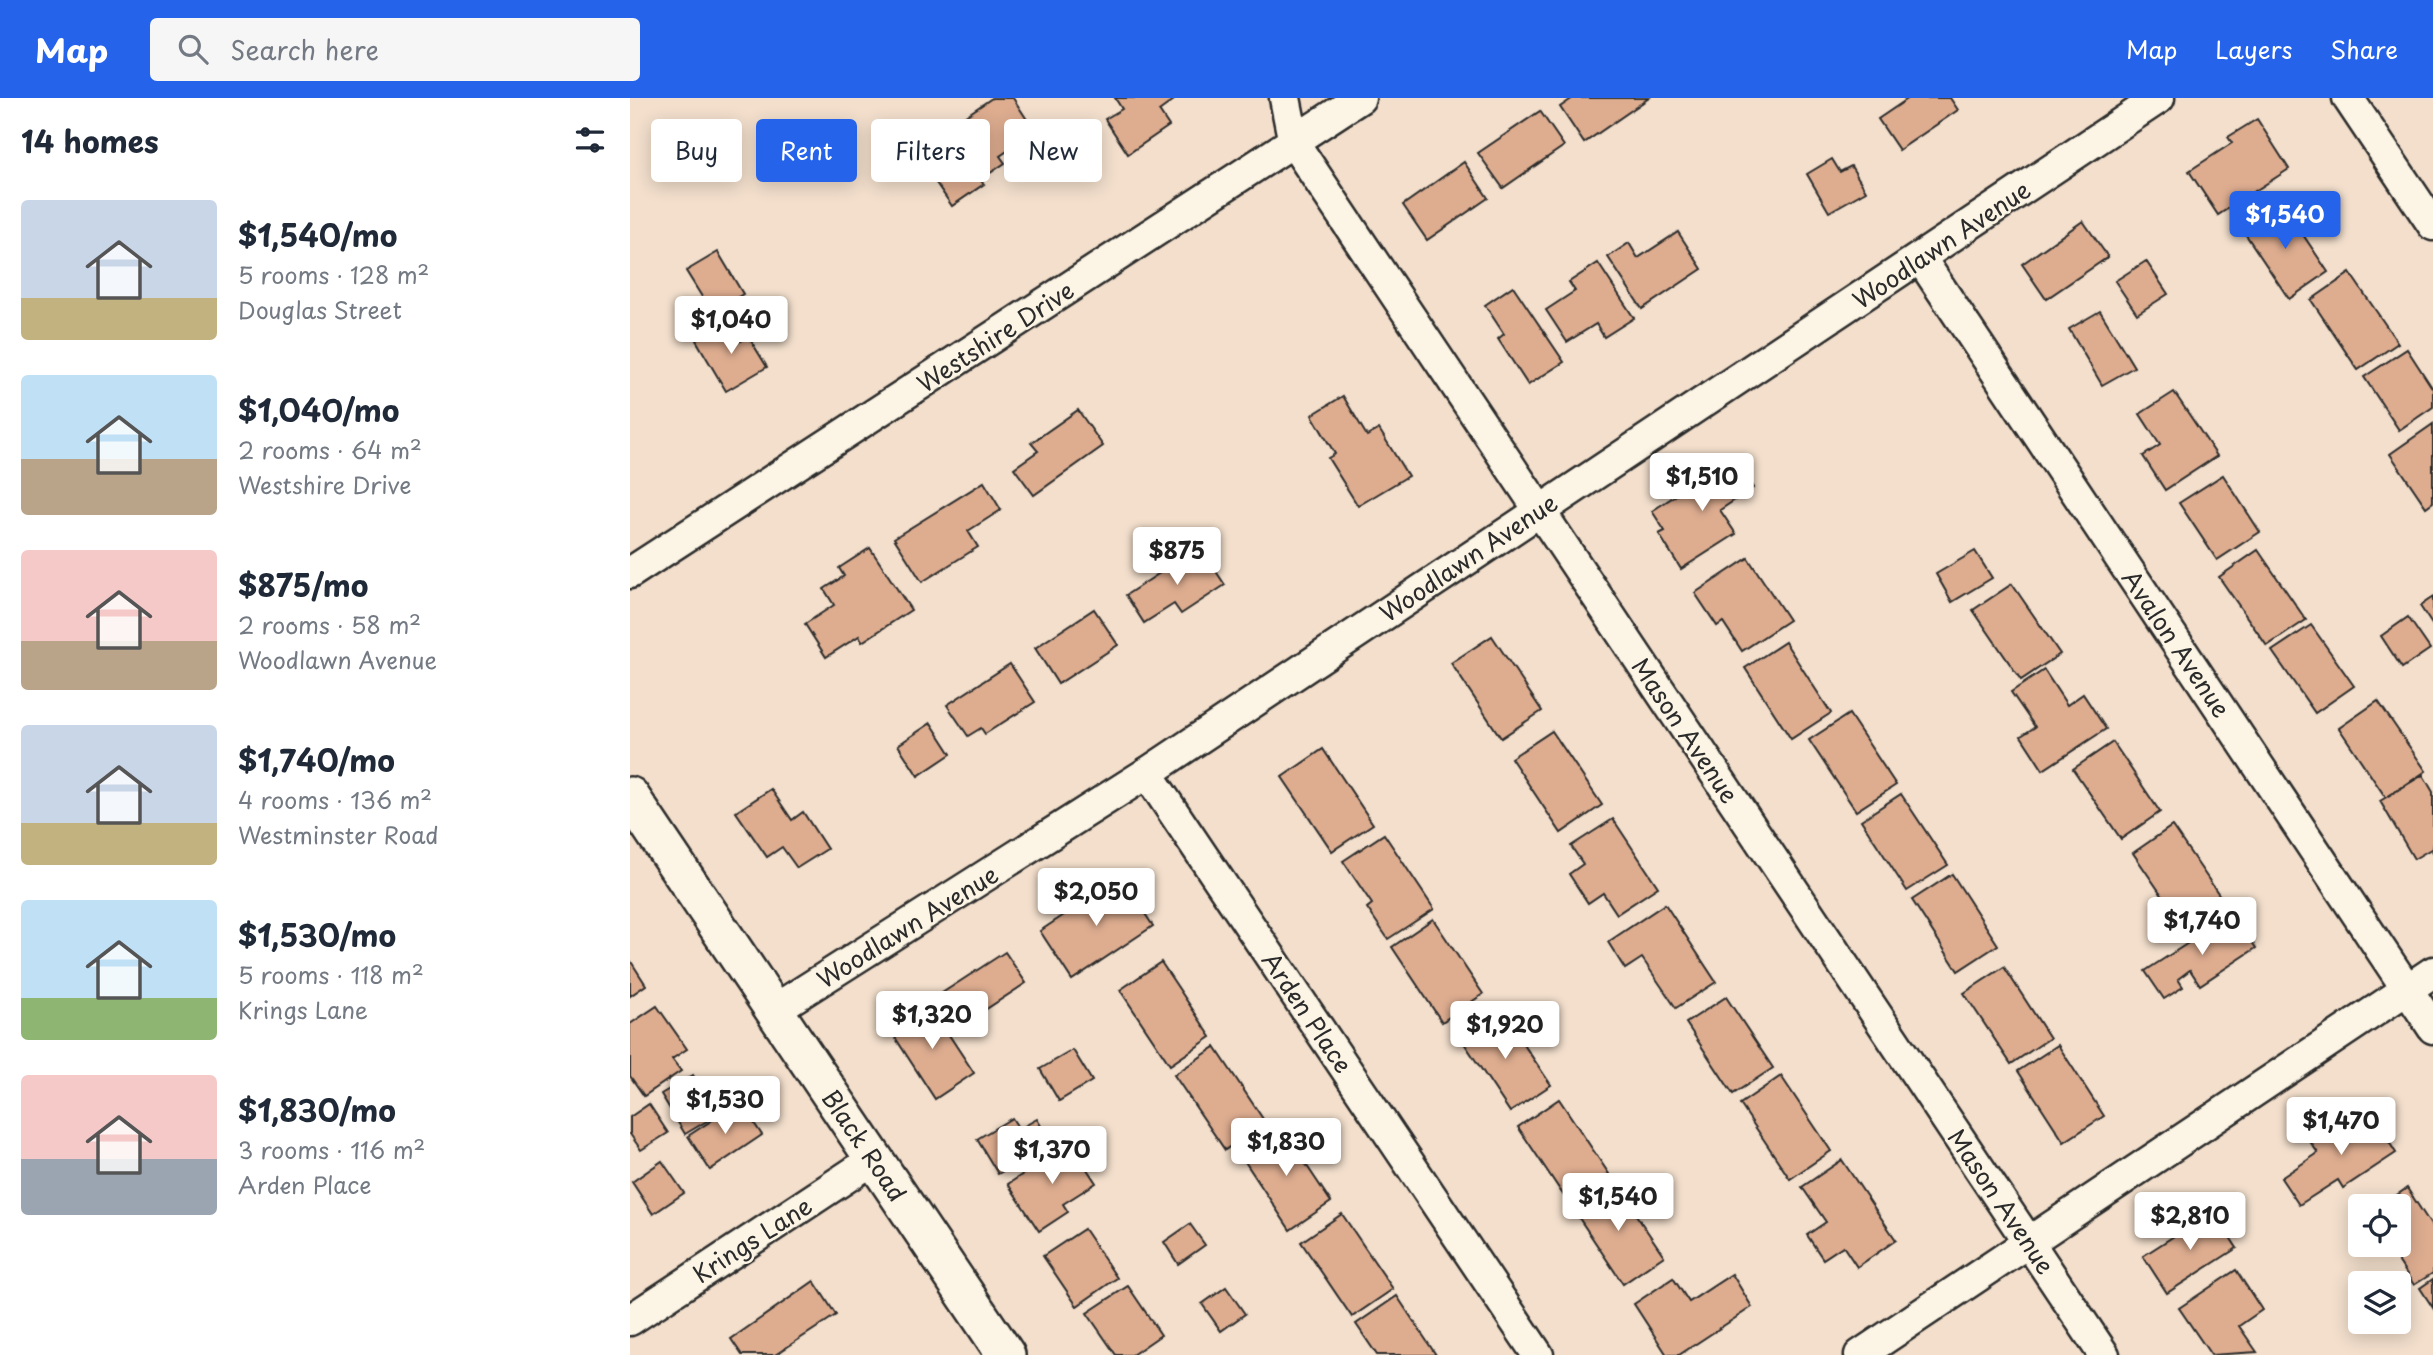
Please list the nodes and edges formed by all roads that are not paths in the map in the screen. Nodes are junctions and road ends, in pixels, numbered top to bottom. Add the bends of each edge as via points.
1 (1285, 98) edge
2 (1360, 98) edge
3 (2159, 98) edge
4 (2348, 98) edge
5 (1294, 143) junction
6 (2433, 225) edge
7 (1921, 259) junction
8 (1538, 510) junction
9 (630, 573) edge
10 (1147, 773) junction
11 (636, 818) edge
12 (2433, 972) edge
13 (2407, 989) junction
14 (774, 1010) junction
15 (2433, 1028) edge
16 (874, 1159) junction
17 (2029, 1241) junction
18 (630, 1320) edge
19 (1006, 1355) edge
20 (1538, 1355) edge
21 (1860, 1355) edge
22 (2104, 1355) edge

1 - 5 street, Mason Avenue
2 - 5 street, Westshire Drive
3 - 7 street, Woodlawn Avenue
4 - 6 street
5 - 8 street, Mason Avenue
5 - 9 street, Westshire Drive
7 - 8 street, Woodlawn Avenue
7 - 13 street, Avalon Avenue
8 - 10 street, Woodlawn Avenue
8 - 17 street, Mason Avenue
10 - 14 street, Woodlawn Avenue
10 - 20 street, Arden Place
11 - 14 main road, Black Road
12 - 13 street
13 - 15 street, Avalon Avenue
13 - 17 street
14 - 16 main road, Black Road
16 - 18 street, Krings Lane
16 - 19 main road, Black Road
17 - 21 street
17 - 22 street, Mason Avenue

